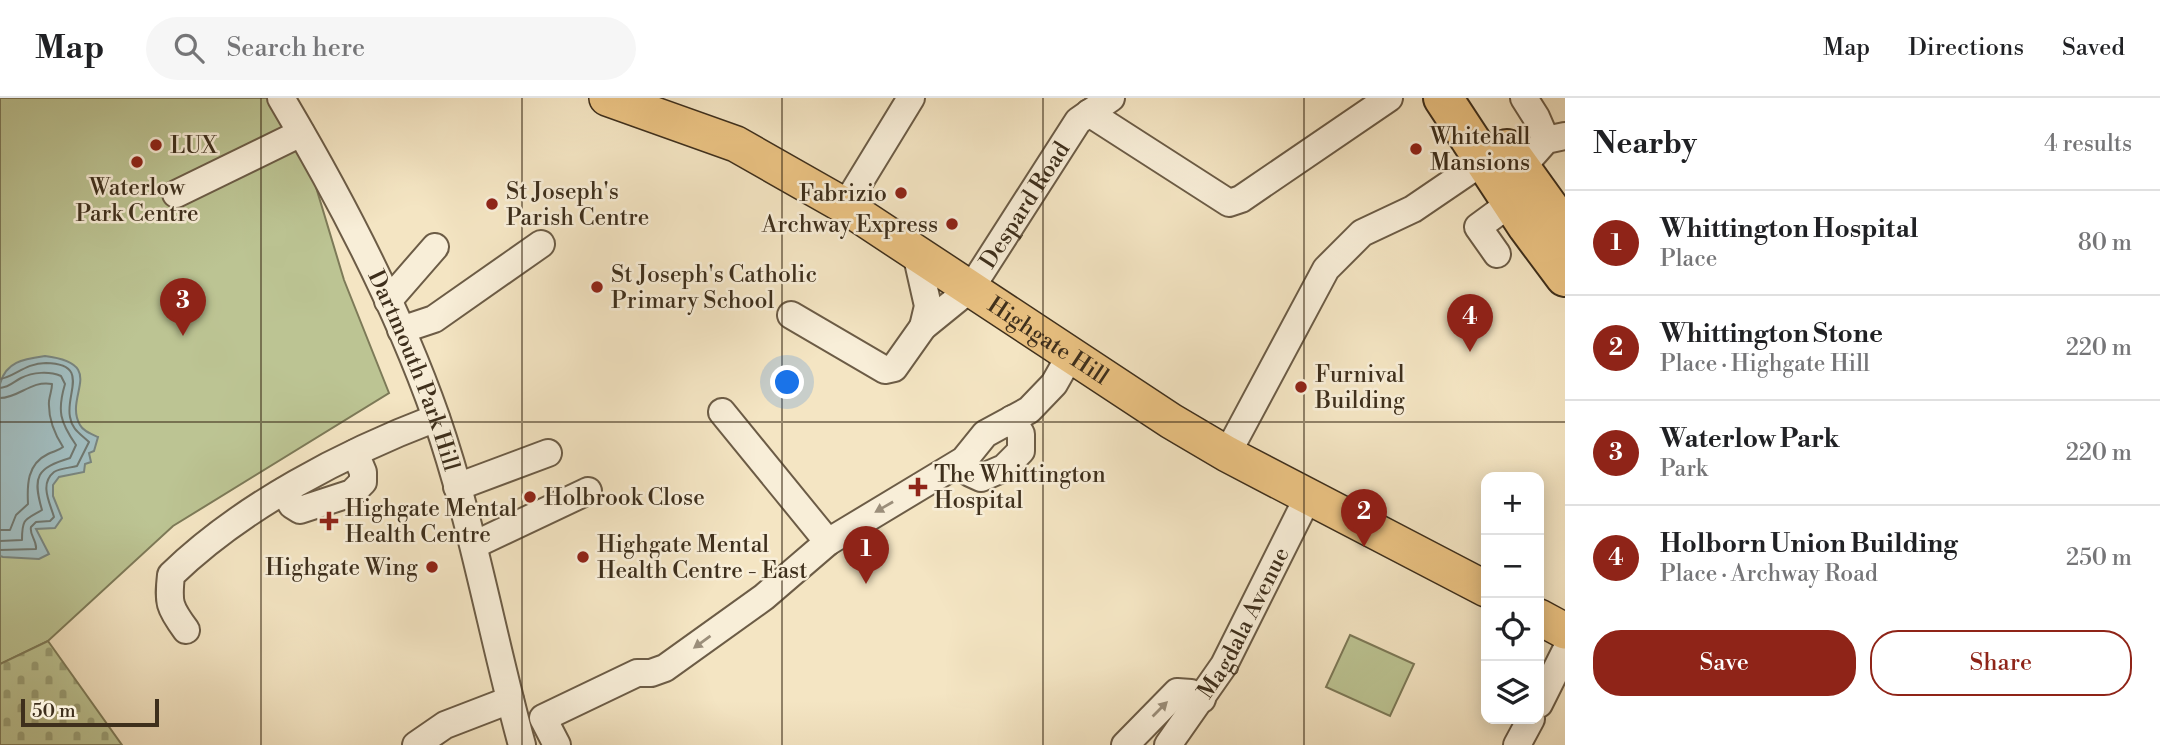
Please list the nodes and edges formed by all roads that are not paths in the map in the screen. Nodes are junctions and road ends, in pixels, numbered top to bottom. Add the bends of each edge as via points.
1 (281, 98) edge
2 (607, 98) edge
3 (911, 98) edge
4 (1111, 98) edge
5 (1389, 98) edge
6 (1443, 98) edge
7 (1471, 98) edge
8 (1524, 98) edge
9 (1089, 113) junction
10 (301, 133) junction
11 (1529, 150) edge
12 (176, 194) dead end
13 (1512, 202) junction
14 (845, 206) junction
15 (1565, 230) edge
16 (541, 244) dead end
17 (435, 247) dead end
18 (916, 253) junction
19 (1497, 254) dead end
20 (1565, 277) edge
21 (971, 288) junction
22 (388, 301) junction
23 (791, 315) dead end
24 (923, 327) junction
25 (401, 330) junction
26 (1071, 354) junction
27 (722, 412) dead end
28 (436, 418) junction
29 (1012, 419) junction
30 (548, 453) dead end
31 (1227, 454) junction
32 (964, 460) junction
33 (457, 487) junction
34 (588, 491) dead end
35 (1308, 497) junction
36 (828, 542) junction
37 (474, 544) junction
38 (1481, 586) edge
39 (1544, 620) edge
40 (186, 630) dead end
41 (1565, 631) edge
42 (1565, 652) edge
43 (1544, 694) edge
44 (1202, 699) junction
45 (510, 700) junction
46 (1528, 724) edge
47 (416, 745) edge
48 (522, 745) edge
49 (557, 745) edge
50 (1125, 745) edge
51 (1168, 745) edge
52 (1517, 745) edge

1 - 10 street, Dartmouth Park Hill
2 - 14 main road, Highgate Hill via 736,144
3 - 14 street
4 - 9 street, Despard Road
5 - 9 street via 1229,203
6 - 11 highway
7 - 11 highway
8 - 11 street via 1536,117
9 - 21 street, Despard Road via 1078,121
10 - 12 street
10 - 22 street, Dartmouth Park Hill
11 - 13 highway
11 - 15 highway
11 - 31 street via 1362,233 1326,269
13 - 19 street via 1478,227
13 - 20 highway
14 - 18 main road, Highgate Hill
16 - 25 street via 434,319
17 - 22 street
18 - 21 main road, Highgate Hill
18 - 24 street via 928,306
21 - 24 street, Despard Road
21 - 26 main road, Highgate Hill
22 - 25 street, Dartmouth Park Hill
23 - 24 street, Despard Road via 885,370 894,368
25 - 28 street, Dartmouth Park Hill
26 - 29 street via 1054,384 1029,410
26 - 31 main road, Highgate Hill
27 - 36 street
28 - 33 street, Dartmouth Park Hill
28 - 40 street via 382,439 285,491 191,556 171,575 171,610
29 - 32 street via 985,434
29 - 32 street via 1021,434 1021,451 1004,468 981,478 970,473
30 - 33 street
31 - 35 main road, Highgate Hill
32 -> 36 street
33 - 37 street, Dartmouth Park Hill
34 - 37 street
35 - 38 main road, Highgate Hill
35 - 44 street, Magdala Avenue via 1224,665
36 -> 49 street via 764,597 665,668 622,679 543,718
37 - 45 street, Dartmouth Park Hill
39 - 41 main road
42 - 43 street
50 -> 44 street via 1177,692
44 - 51 street, Magdala Avenue
45 - 47 street via 445,725
45 - 48 street, Dartmouth Park Hill
46 - 52 street

